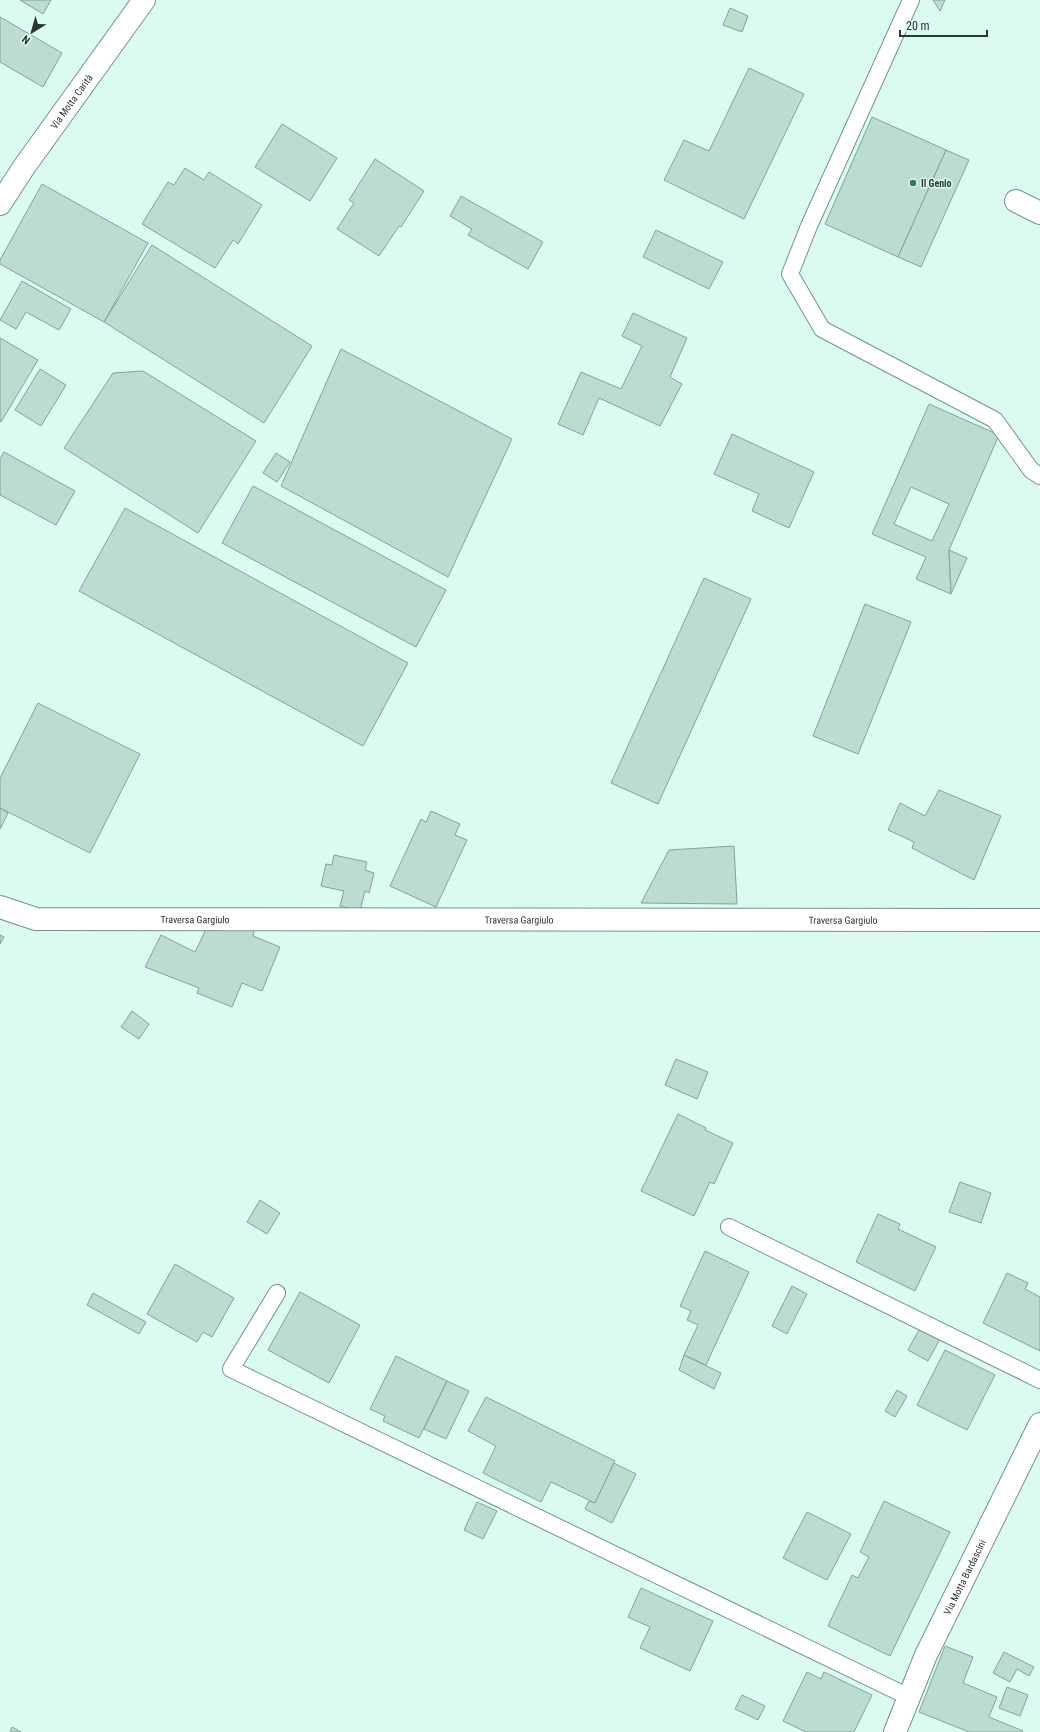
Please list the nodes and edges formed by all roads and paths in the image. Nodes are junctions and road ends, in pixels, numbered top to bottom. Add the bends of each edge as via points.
1 (144, 0) edge
2 (911, 0) edge
3 (1016, 201) dead end
4 (0, 204) edge
5 (1040, 212) edge
6 (1040, 476) edge
7 (0, 907) edge
8 (1040, 920) edge
9 (729, 1228) dead end
10 (277, 1293) dead end
11 (1040, 1380) edge
12 (1040, 1424) edge
13 (909, 1697) junction
14 (895, 1732) edge

1 - 4 street, Via Motta Carità
2 - 6 lane via 809,226 790,274 822,329 995,420 1031,470
3 - 5 street
7 - 8 street, Traversa Gargiulo via 36,919
9 - 11 lane
10 - 13 lane via 231,1369
12 - 13 street, Via Motta Bardascini via 926,1654
13 - 14 street, Via Motta Bardascini

